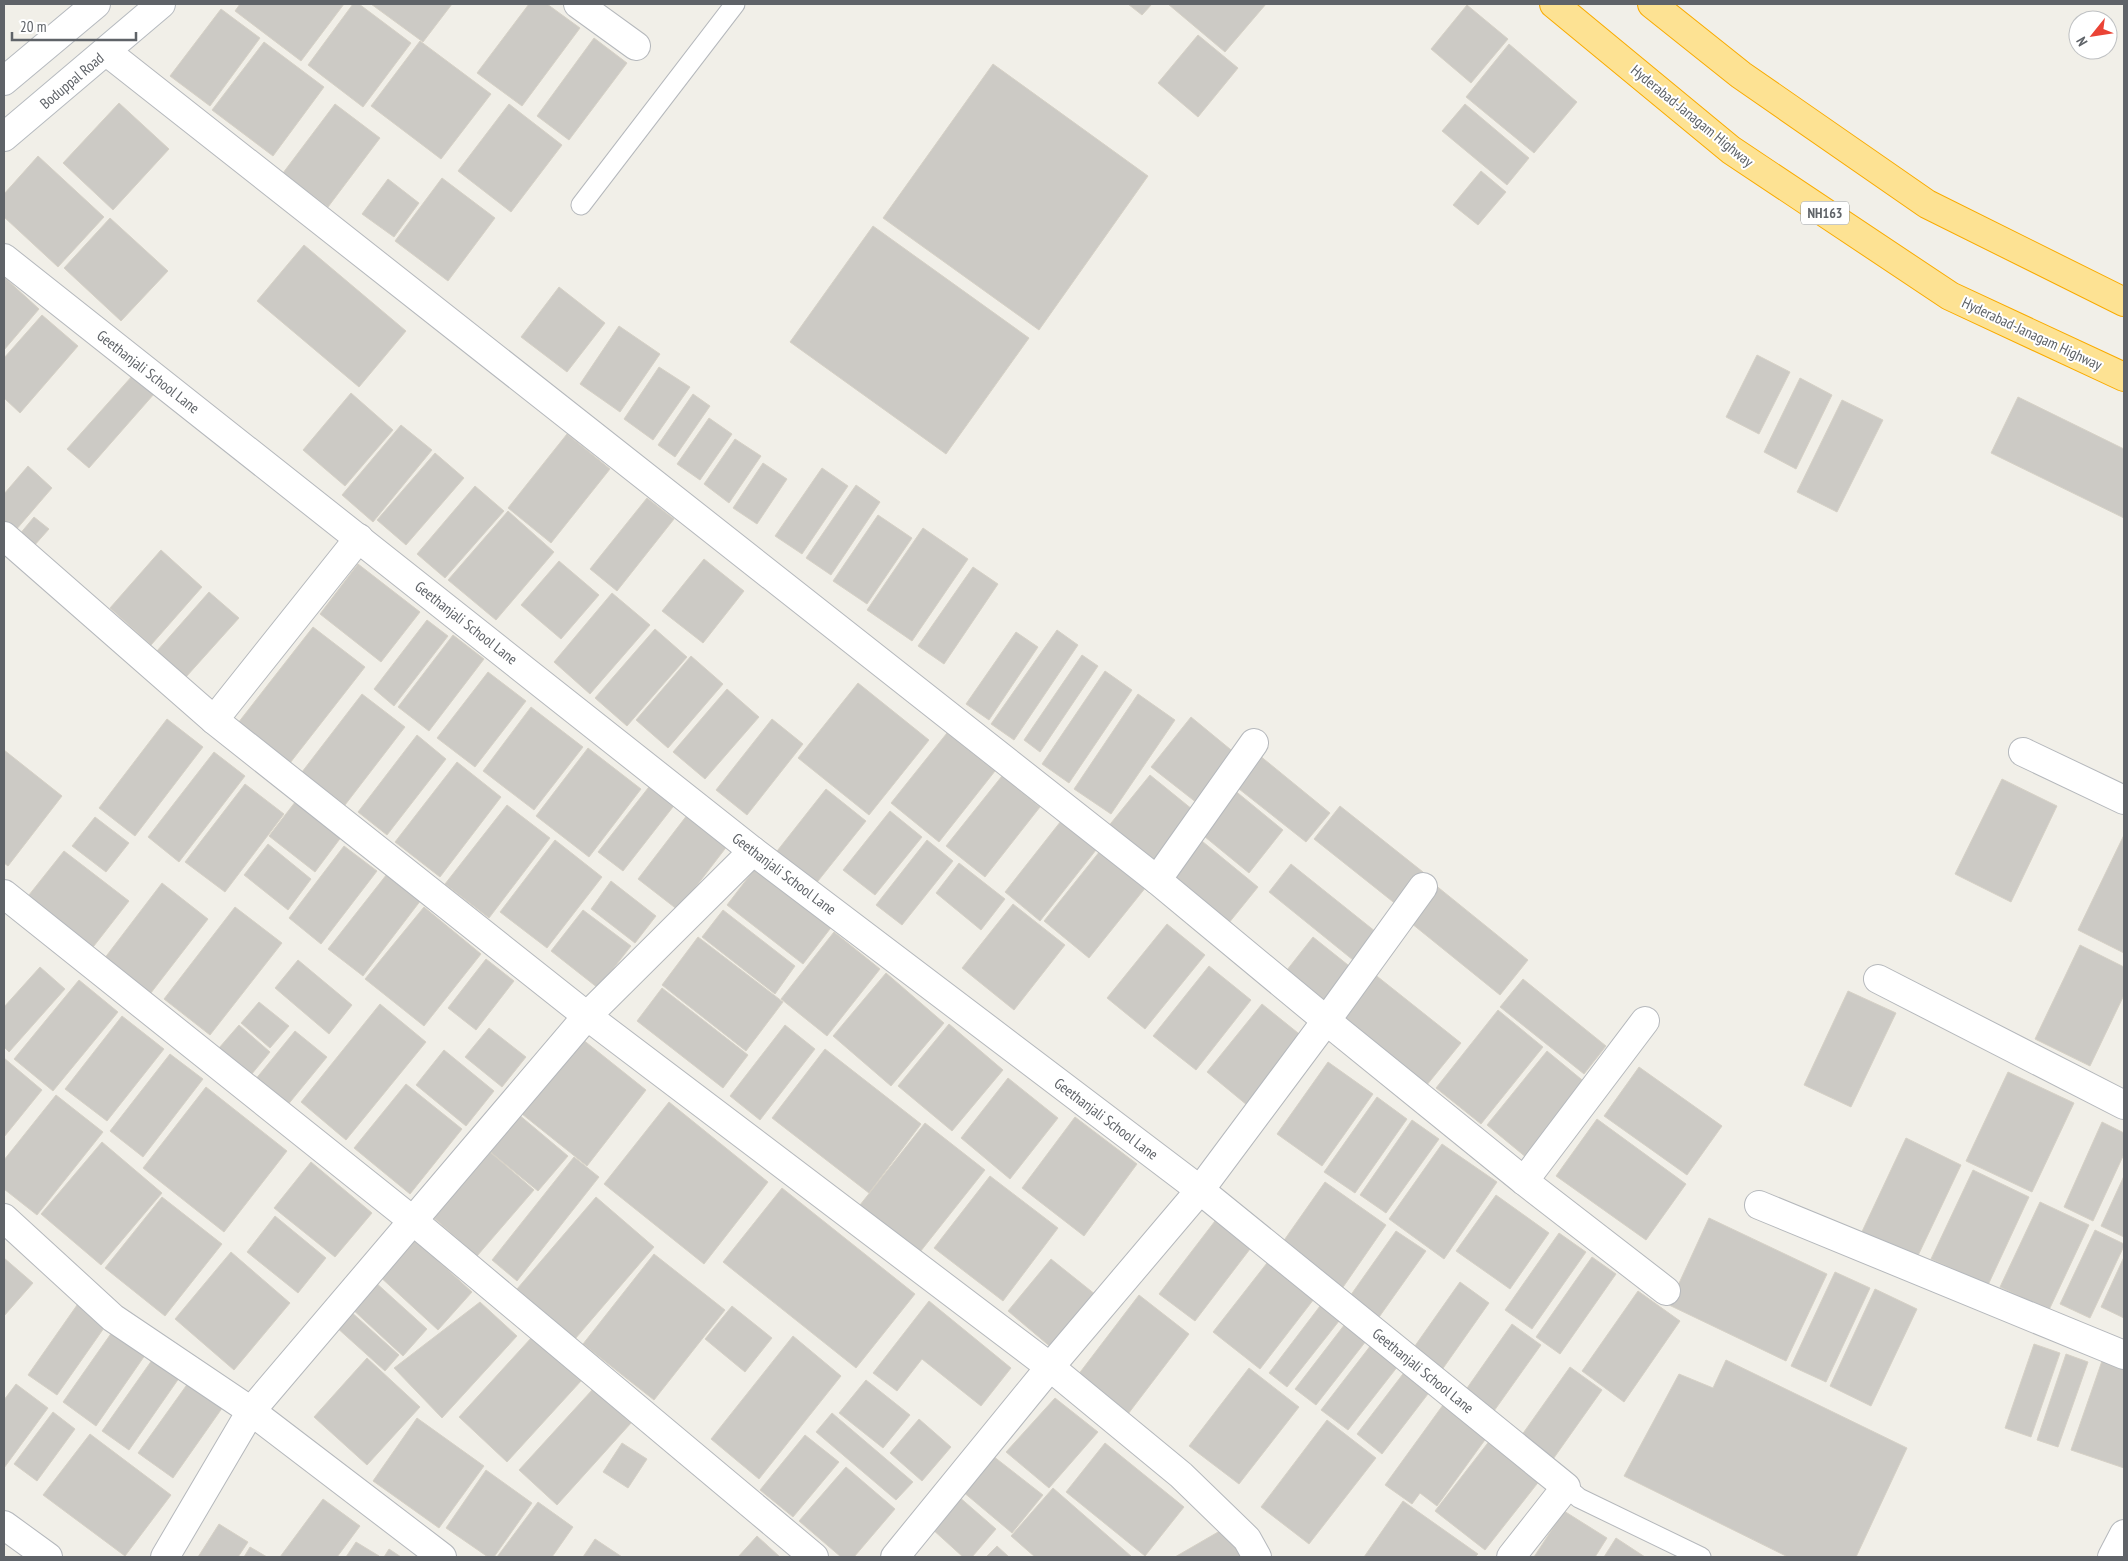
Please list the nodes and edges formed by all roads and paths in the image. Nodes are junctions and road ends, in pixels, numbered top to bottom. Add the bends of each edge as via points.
1 (96, 4) edge
2 (161, 4) edge
3 (578, 4) edge
4 (735, 4) edge
5 (1554, 4) edge
6 (1652, 4) edge
7 (636, 46) dead end
8 (107, 52) junction
9 (4, 81) edge
10 (4, 137) edge
11 (581, 205) dead end
12 (4, 258) edge
13 (2124, 302) edge
14 (2124, 377) edge
15 (4, 536) edge
16 (359, 538) junction
17 (214, 720) junction
18 (1254, 743) dead end
19 (2023, 752) dead end
20 (2124, 800) edge
21 (753, 851) junction
22 (1157, 880) junction
23 (1423, 887) dead end
24 (4, 894) edge
25 (1878, 979) dead end
26 (587, 1016) junction
27 (1326, 1021) junction
28 (1645, 1021) dead end
29 (2124, 1105) edge
30 (1524, 1180) junction
31 (1200, 1190) junction
32 (1759, 1205) dead end
33 (4, 1218) edge
34 (412, 1220) junction
35 (1666, 1291) dead end
36 (2124, 1355) edge
37 (1050, 1367) junction
38 (251, 1411) junction
39 (1566, 1487) junction
40 (4, 1525) edge
41 (2124, 1534) edge
42 (48, 1557) edge
43 (165, 1557) edge
44 (442, 1557) edge
45 (814, 1557) edge
46 (895, 1557) edge
47 (1257, 1557) edge
48 (1511, 1557) edge
49 (1701, 1557) edge
50 (2112, 1557) edge

1 - 9 street
2 - 8 street, Boduppal Road
3 - 7 street
4 - 11 lane
5 - 14 highway, Hyderabad-Janagam Highway / NH163 via 1731,150 1950,296
6 - 13 highway via 1741,75 1928,204
8 - 10 street, Boduppal Road
8 - 22 street
12 - 16 street, Geethanjali School Lane
15 - 17 street
16 - 17 street
16 - 21 street, Geethanjali School Lane
17 - 26 street
18 - 22 street
19 - 20 street
21 - 26 street
21 - 31 street, Geethanjali School Lane
22 - 27 street
23 - 27 street
24 - 34 street
25 - 29 street
26 - 34 street
26 - 37 street
27 - 30 street
27 - 31 street
28 - 30 street
30 - 35 street
31 - 37 street
31 - 39 street, Geethanjali School Lane
32 - 36 street
33 - 38 street via 112,1318
34 - 38 street
34 - 45 street
37 - 46 street
37 - 47 street via 1181,1475 1247,1539
38 - 43 street
38 - 44 street
39 - 48 street
39 - 49 lane via 1579,1498
40 - 42 street
41 - 50 street

